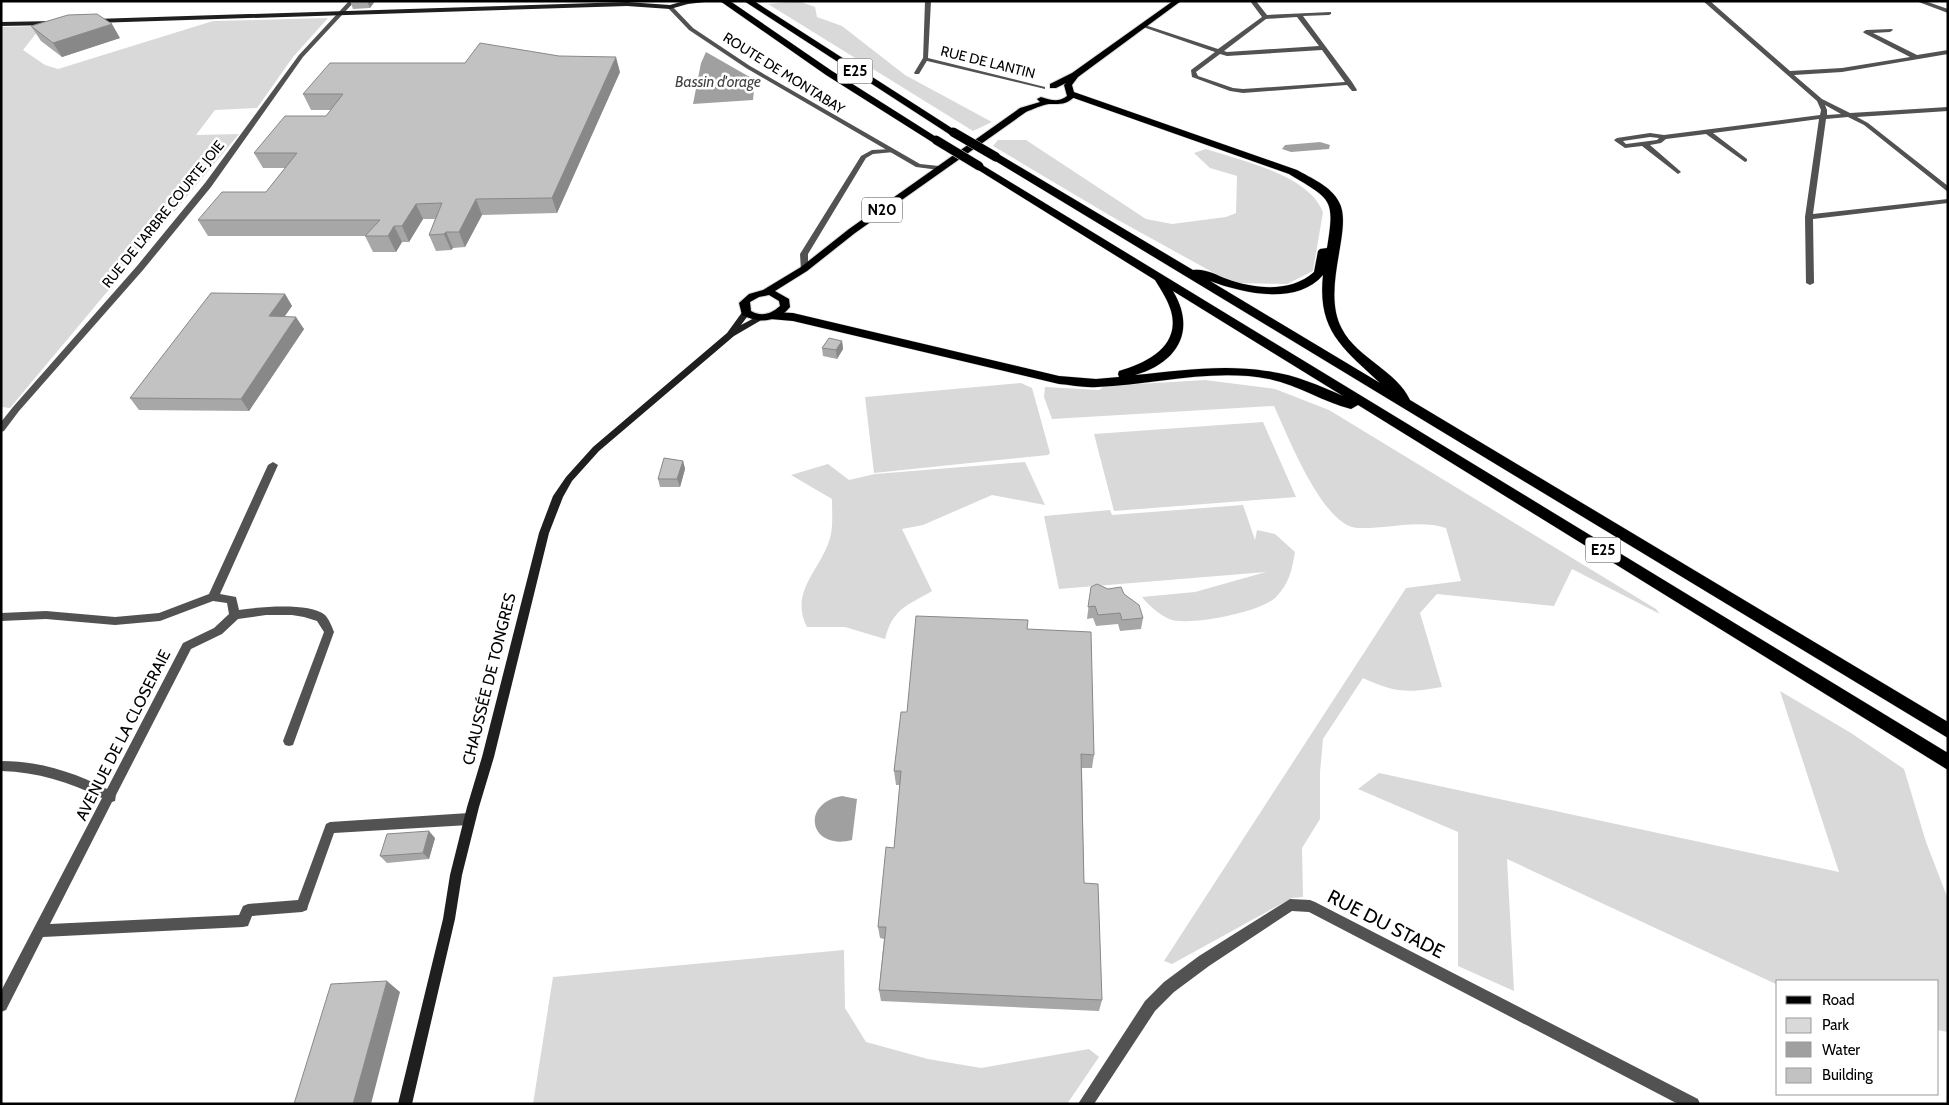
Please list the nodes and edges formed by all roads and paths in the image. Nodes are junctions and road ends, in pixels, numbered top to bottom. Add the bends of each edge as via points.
1 (352, 1) edge
2 (710, 1) edge
3 (724, 1) edge
4 (748, 1) edge
5 (928, 1) edge
6 (1178, 1) edge
7 (1253, 1) edge
8 (1706, 1) edge
9 (1919, 1) edge
10 (670, 7) junction
11 (1948, 11) edge
12 (1329, 13) dead end
13 (342, 14) junction
14 (1299, 16) junction
15 (1265, 17) junction
16 (58, 22) edge
17 (87, 22) edge
18 (1, 24) edge
19 (1143, 26) junction
20 (1890, 30) dead end
21 (1323, 48) junction
22 (1218, 51) junction
23 (1948, 52) edge
24 (1916, 57) junction
25 (925, 59) junction
26 (917, 73) dead end
27 (1789, 73) junction
28 (1076, 74) junction
29 (1350, 83) junction
30 (1053, 86) junction
31 (1354, 90) dead end
32 (1040, 92) junction
33 (1069, 95) junction
34 (1820, 100) junction
35 (1047, 102) junction
36 (1948, 109) edge
37 (1023, 110) junction
38 (1855, 116) junction
39 (1822, 117) junction
40 (1708, 132) junction
41 (1664, 137) junction
42 (1644, 144) junction
43 (892, 151) junction
44 (1745, 160) dead end
45 (938, 168) junction
46 (1678, 172) dead end
47 (1948, 190) edge
48 (1948, 201) edge
49 (1809, 217) junction
50 (804, 269) junction
51 (1183, 270) junction
52 (1160, 277) junction
53 (1810, 283) dead end
54 (765, 292) junction
55 (784, 303) junction
56 (746, 313) junction
57 (774, 316) junction
58 (761, 318) junction
59 (731, 334) junction
60 (1412, 409) junction
61 (1376, 410) junction
62 (1, 429) edge
63 (273, 465) dead end
64 (213, 596) junction
65 (234, 615) junction
66 (1, 617) edge
67 (1948, 731) edge
68 (289, 741) dead end
69 (1948, 762) edge
70 (1, 766) edge
71 (111, 797) junction
72 (469, 819) junction
73 (40, 931) junction
74 (1, 1005) edge
75 (405, 1104) edge
76 (1085, 1104) edge
77 (1693, 1104) edge

1 - 13 street, RUE DE L'ARBRE COURTE JOIE
2 - 10 main road
3 - 52 highway, E25, bridge via 936,140
4 - 51 highway, E25, bridge via 953,132
5 - 25 street, RUE DE LANTIN
6 - 19 main road
7 - 15 street
8 - 27 street
9 - 11 street
10 - 13 main road via 627,4
10 - 43 street, ROUTE DE MONTABAY via 691,29 748,67
12 - 14 street
13 - 17 main road
13 - 62 street, RUE DE L'ARBRE COURTE JOIE via 300,56 208,185
14 - 15 street
14 - 21 street
15 - 22 street
16 - 18 main road
19 - 22 street
19 - 28 main road
20 - 24 street via 1866,32
21 - 22 street via 1227,54
21 - 29 street
22 - 29 street via 1193,71 1195,77 1243,91
23 - 24 street
24 - 27 street via 1842,70
25 - 26 street
25 - 32 street, RUE DE LANTIN
27 - 34 street
28 - 30 main road
28 - 33 main road via 1068,85
29 - 31 street
30 - 32 main road
30 - 33 main road via 1064,88
32 - 35 main road
32 - 37 main road, N20
33 - 35 main road, N20
33 - 51 highway via 1276,170 1315,192 1325,203 1329,214 1322,268 1317,276 1306,282 1293,288 1266,290 1233,285
33 - 60 highway via 1278,166 1323,190 1334,202 1338,215 1327,298 1330,316 1342,340 1394,386
34 - 38 street
34 - 39 street via 1824,110
35 - 37 main road, N20
36 - 38 street
37 - 45 main road, N20
38 - 39 street
38 - 47 street
39 - 40 street
39 - 49 street
40 - 41 street
40 - 44 street
41 - 42 street via 1659,142
41 - 42 street via 1650,135 1617,140 1625,146
42 - 46 street
43 - 45 street, ROUTE DE MONTABAY via 921,167
43 - 50 street via 872,152 864,157 804,254
45 - 50 main road, N20
48 - 49 street
49 - 53 street
50 - 54 main road, N20
50 - 55 main road, N20 via 788,290
51 - 60 highway, E25
52 - 55 highway via 1178,313 1179,324 1173,345 1154,364 1109,376 1058,374
52 - 61 highway, E25
54 - 55 main road via 776,294
54 - 56 main road, N20 via 748,298 744,304
55 - 57 main road, N20
56 - 58 main road
56 - 59 main road, CHAUSSÉE DE TONGRES
57 - 58 main road
57 - 61 highway via 792,317 1059,380 1096,383 1240,372 1297,382 1351,405
58 - 59 main road, CHAUSSÉE DE TONGRES
59 - 72 main road, CHAUSSÉE DE TONGRES via 596,449 558,496 544,533 488,757
60 - 67 highway, E25
61 - 69 highway, E25
63 - 64 street
64 - 65 street via 232,600
64 - 66 street via 160,617 114,622 46,615
65 - 68 street via 248,612 311,613 321,619 329,632
65 - 71 street, AVENUE DE LA CLOSERAIE via 218,631 187,646
70 - 71 street via 29,766 64,774
71 - 73 street, AVENUE DE LA CLOSERAIE
72 - 73 street via 330,828 302,906 248,910 243,921
72 - 75 main road, CHAUSSÉE DE TONGRES
73 - 74 street, AVENUE DE LA CLOSERAIE
76 - 77 street, RUE DU STADE via 1150,1006 1169,987 1290,906 1310,906

